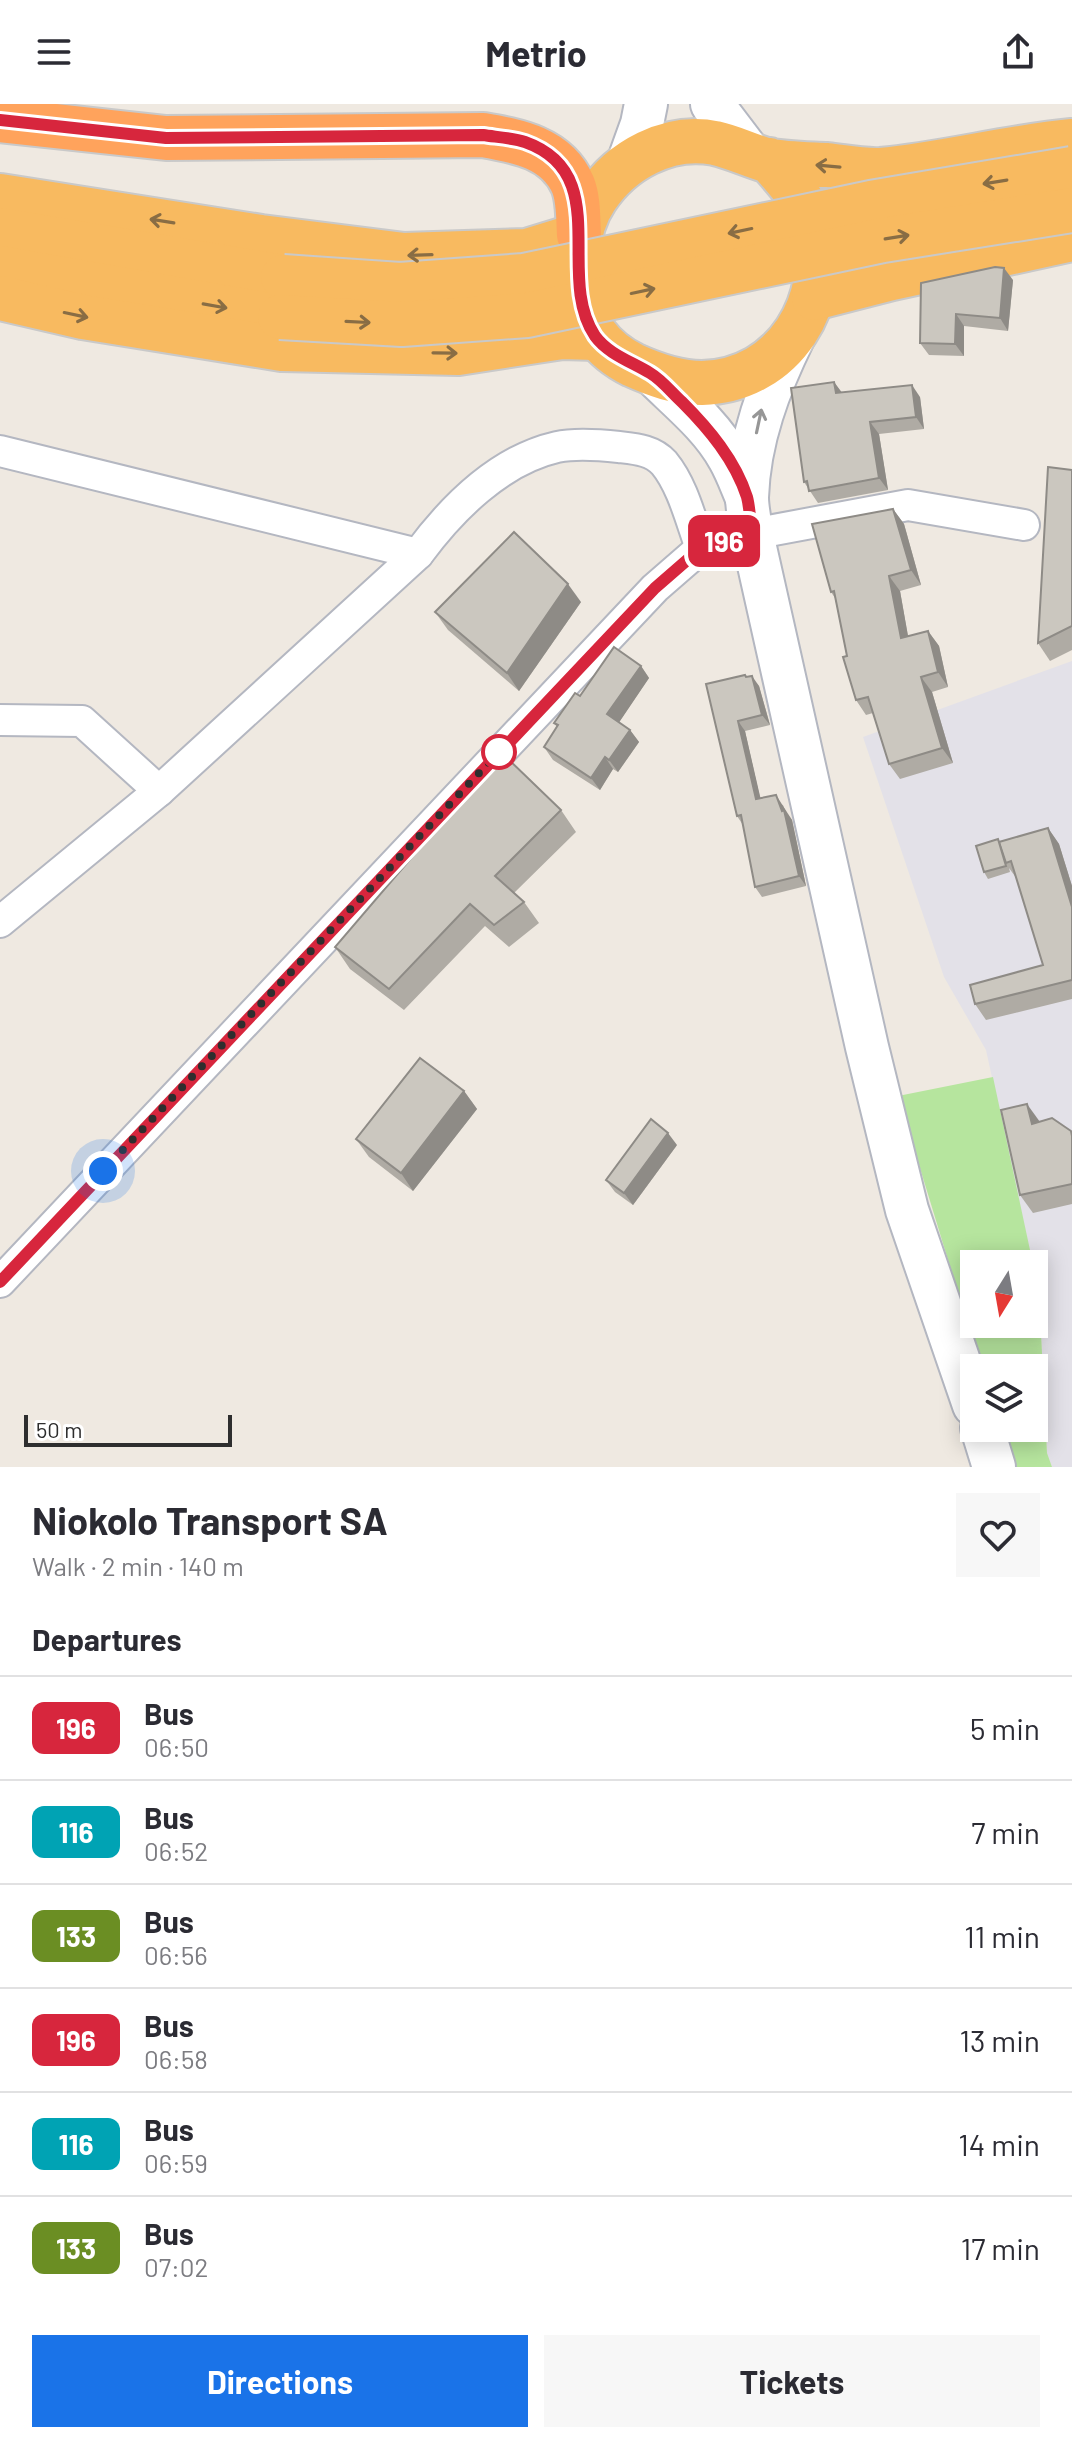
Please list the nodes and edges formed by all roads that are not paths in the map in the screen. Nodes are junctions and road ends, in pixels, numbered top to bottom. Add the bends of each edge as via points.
1 (646, 104) edge
2 (712, 104) edge
3 (0, 120) edge
4 (1072, 141) edge
5 (759, 157) junction
6 (628, 163) junction
7 (1072, 169) edge
8 (0, 196) edge
9 (1072, 210) edge
10 (0, 230) edge
11 (579, 235) junction
12 (1072, 239) edge
13 (0, 268) edge
14 (281, 297) junction
15 (0, 298) edge
16 (814, 298) junction
17 (794, 336) junction
18 (596, 338) junction
19 (653, 374) junction
20 (0, 451) edge
21 (749, 516) junction
22 (1024, 525) dead end
23 (701, 548) junction
24 (418, 554) junction
25 (0, 720) edge
26 (159, 791) junction
27 (0, 922) edge
28 (0, 1282) edge
29 (960, 1364) edge
30 (986, 1442) edge
31 (994, 1467) edge

1 - 6 main road
2 - 5 main road
3 - 11 highway via 166,138 483,135 525,142 562,168 573,185
4 -> 5 highway via 878,170
5 - 6 highway via 711,142 682,142
5 - 16 highway via 793,188 812,222 819,260
6 - 11 highway via 589,207
7 -> 14 highway, bridge via 871,203 524,276
11 -> 8 highway via 527,251 404,255
14 -> 9 highway, bridge via 402,324 527,315 883,240
10 - 14 highway
11 - 18 highway via 582,311
12 - 16 highway
13 -> 14 highway
15 -> 18 highway via 282,349 458,353 562,337
16 - 17 highway
17 - 19 highway via 776,355 730,379 704,383
21 -> 17 main road via 764,401
18 - 19 highway
19 - 21 main road via 718,442
20 - 24 street
21 - 22 street via 908,505
21 - 23 street
21 - 29 main road via 907,1210
23 - 24 street via 664,464 652,453 603,446 558,447 503,469 440,525
23 - 28 street via 655,588
24 - 26 street
25 - 26 street via 82,721
26 - 27 street
30 - 31 main road

